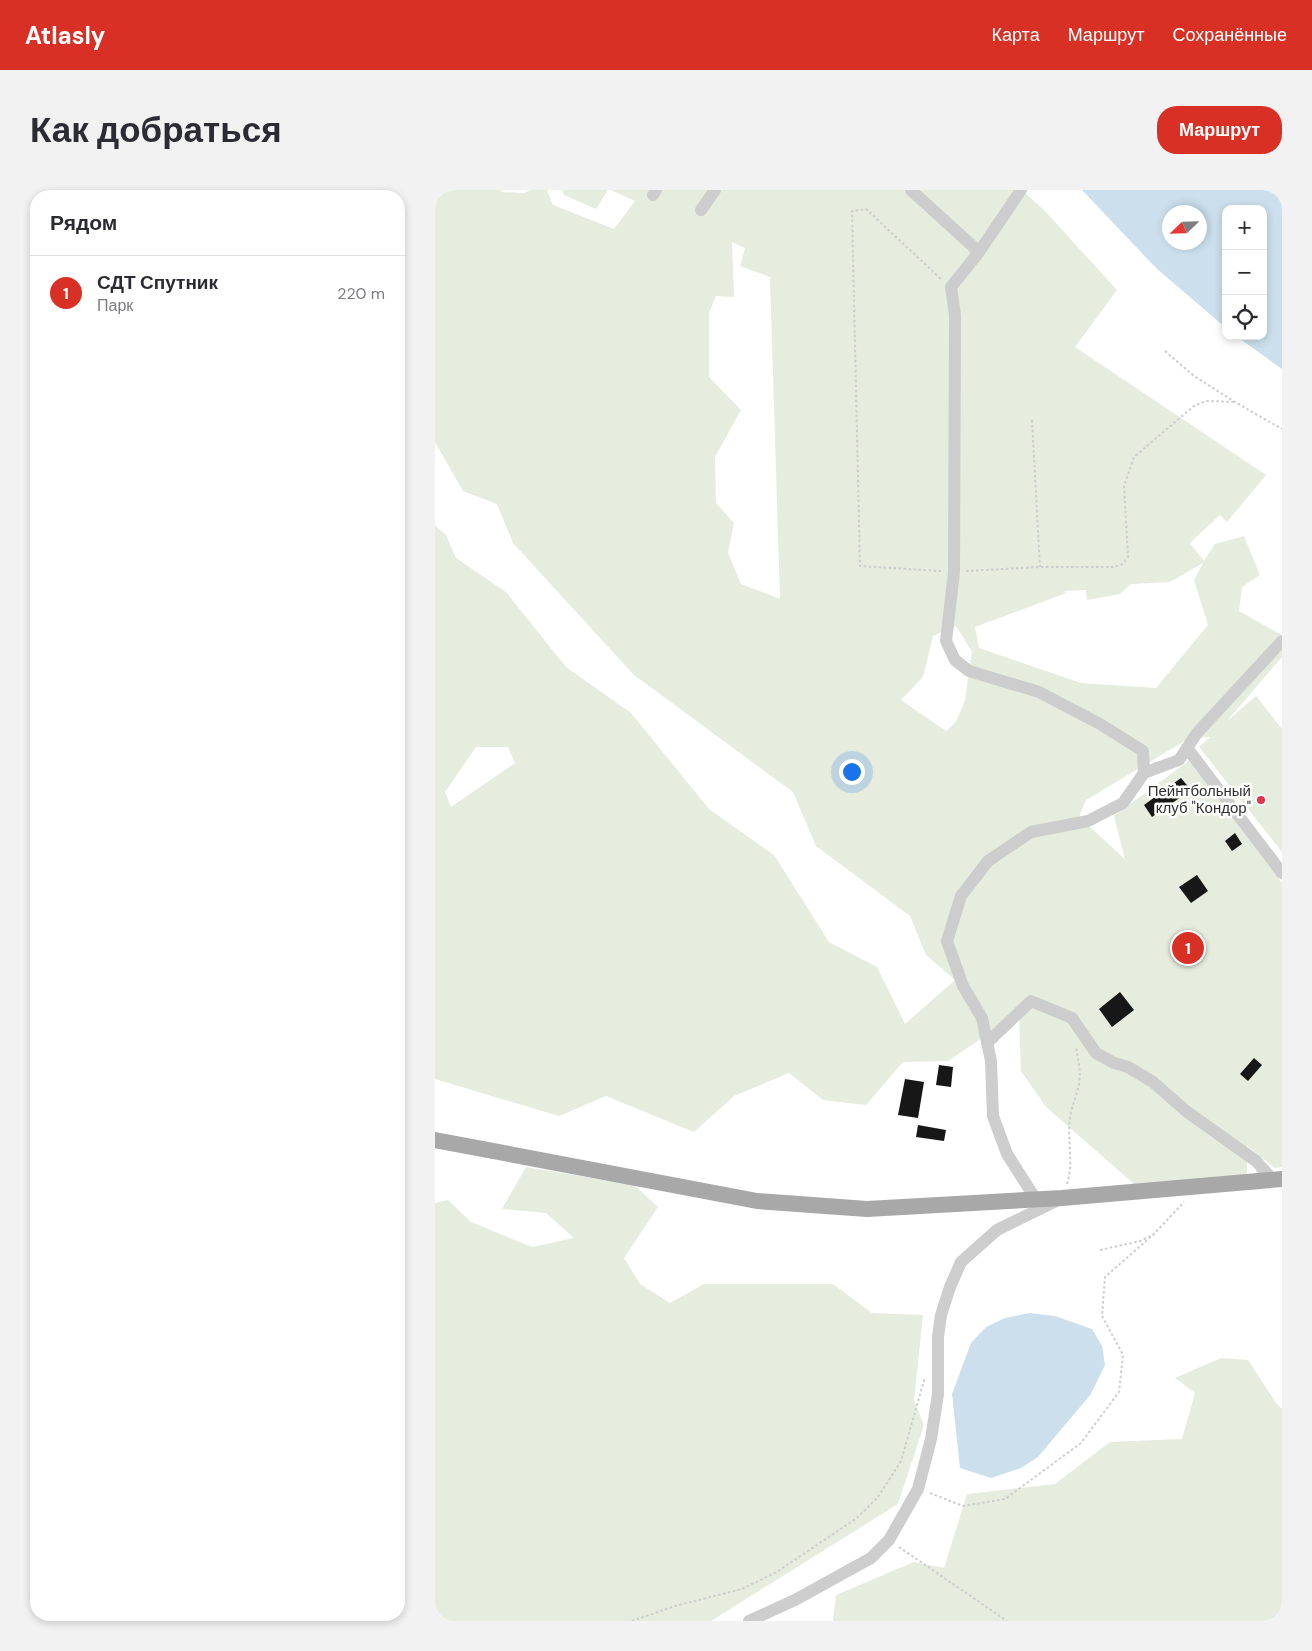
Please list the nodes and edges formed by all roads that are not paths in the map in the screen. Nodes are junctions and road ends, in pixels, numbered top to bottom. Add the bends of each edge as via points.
1 (715, 190) edge
2 (911, 190) edge
3 (1021, 190) edge
4 (701, 210) dead end
5 (979, 252) junction
6 (1282, 641) edge
7 (1187, 748) junction
8 (1144, 773) junction
9 (1282, 873) edge
10 (987, 1043) junction
11 (435, 1140) edge
12 (1277, 1179) edge
13 (1035, 1198) junction
14 (1062, 1198) junction
15 (749, 1621) edge

1 - 4 street
2 - 5 street
3 - 5 street
5 - 8 street via 951,287 955,315 954,572 946,641 955,660 969,671 1039,692 1143,751
6 - 7 street via 1197,732
7 - 8 street via 1179,760
7 - 9 street
8 - 10 street via 1123,804 1088,821 1031,832 988,861 961,896 947,941 963,986 982,1018
10 - 12 street via 1031,1001 1072,1018 1096,1053 1153,1082 1186,1111
10 - 13 street via 991,1061 993,1116 1007,1154
11 - 13 main road via 757,1201 867,1209
12 - 14 main road
13 - 14 main road
14 - 15 street via 997,1230 961,1262 941,1315 938,1394 931,1439 918,1489 889,1540 871,1558

